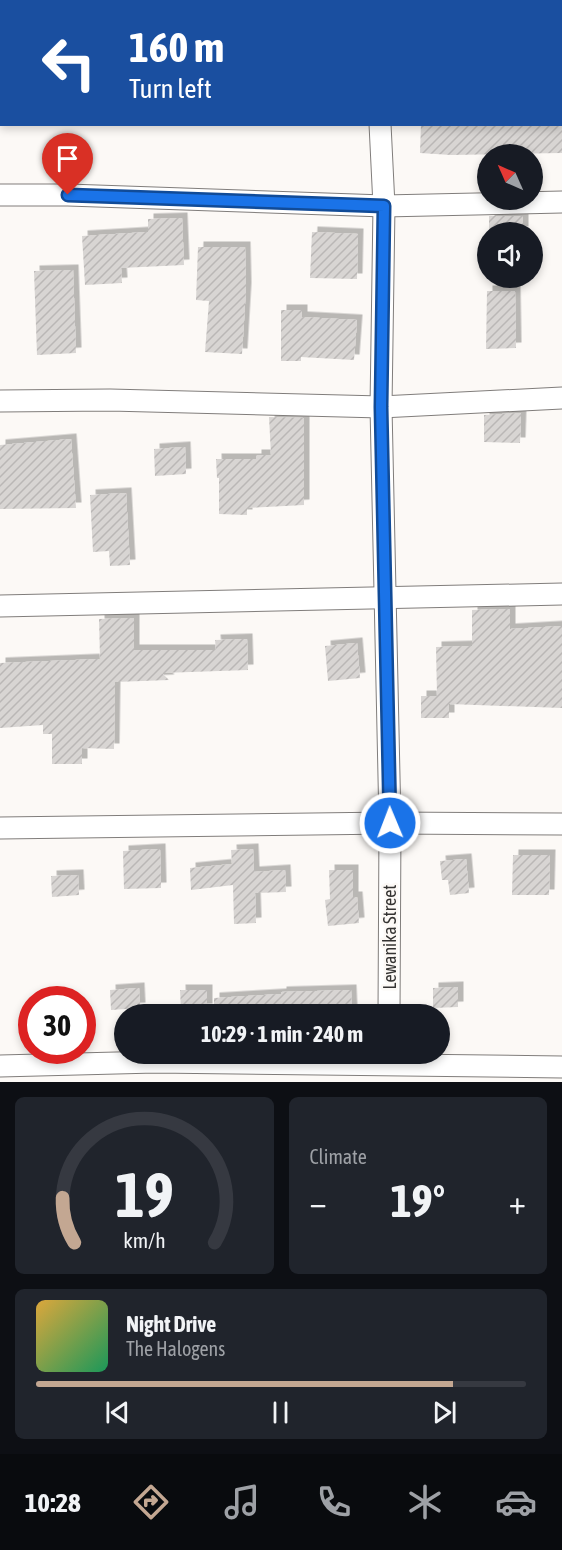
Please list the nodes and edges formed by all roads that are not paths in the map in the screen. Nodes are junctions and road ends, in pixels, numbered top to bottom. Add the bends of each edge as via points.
1 (380, 126) edge
2 (0, 195) edge
3 (562, 201) edge
4 (384, 206) junction
5 (562, 398) edge
6 (0, 401) edge
7 (381, 407) junction
8 (562, 594) edge
9 (385, 599) junction
10 (0, 606) edge
11 (390, 823) junction
12 (562, 824) edge
13 (0, 828) edge
14 (389, 1004) edge
15 (0, 1066) edge
16 (389, 1066) edge
17 (562, 1067) edge
18 (154, 1072) edge

1 - 4 street, Lewanika Street
2 - 4 street
3 - 4 street
4 - 7 street, Lewanika Street
5 - 7 street
6 - 7 street
7 - 9 street, Lewanika Street
8 - 9 street
9 - 10 street
9 - 11 street, Lewanika Street
11 - 12 street
11 - 13 street
11 - 14 street, Lewanika Street
15 - 18 street
16 - 17 street
16 - 18 street

